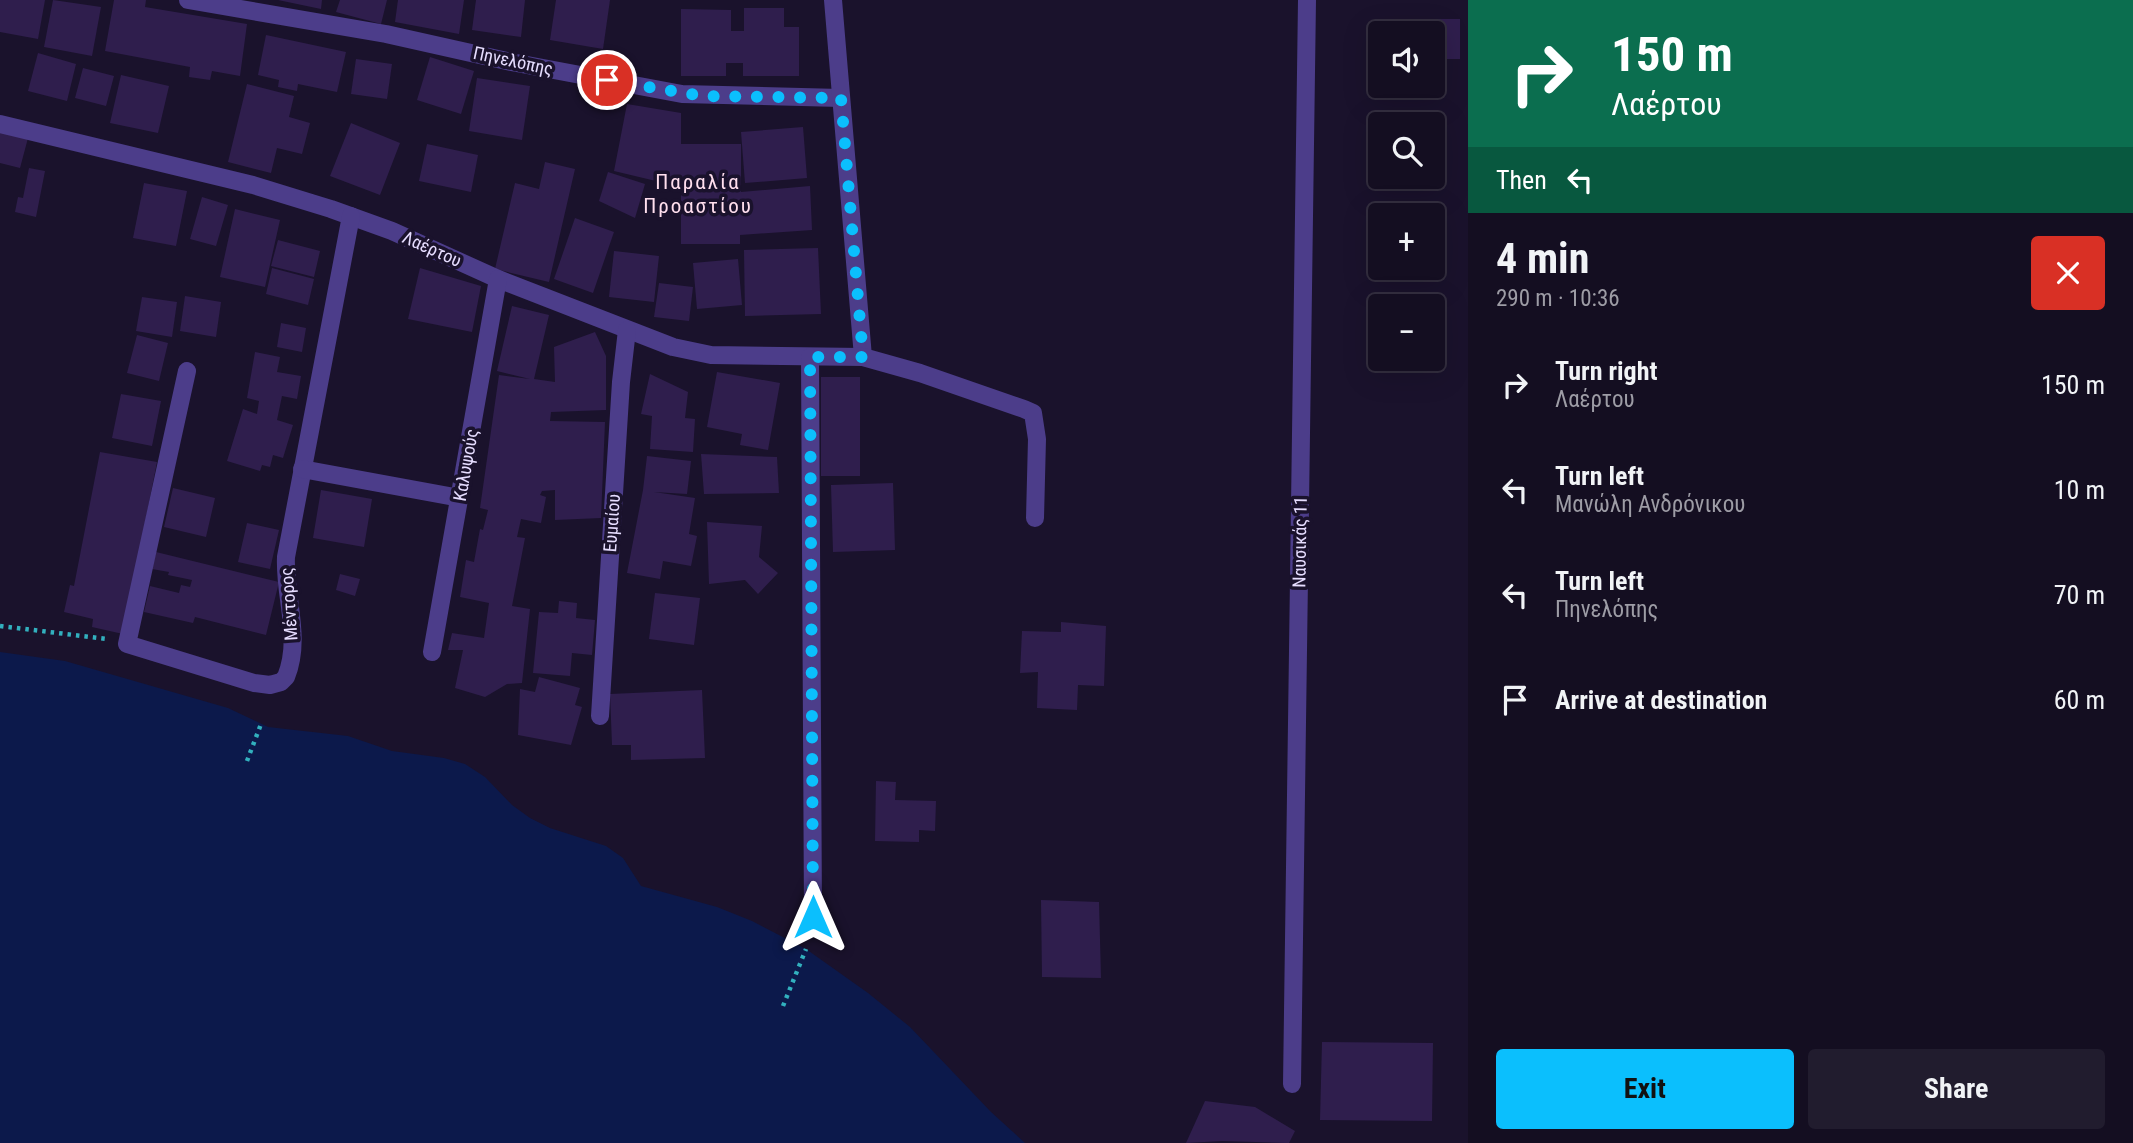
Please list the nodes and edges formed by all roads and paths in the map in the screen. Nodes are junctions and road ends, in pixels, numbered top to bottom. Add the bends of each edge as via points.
1 (188, 0) edge
2 (832, 0) edge
3 (1307, 0) edge
4 (841, 98) junction
5 (0, 124) edge
6 (351, 216) junction
7 (498, 279) junction
8 (627, 330) junction
9 (810, 357) junction
10 (863, 357) junction
11 (187, 371) dead end
12 (302, 469) junction
13 (460, 498) junction
14 (1035, 518) dead end
15 (0, 626) edge
16 (127, 644) junction
17 (432, 652) dead end
18 (600, 716) dead end
19 (261, 724) dead end
20 (247, 761) dead end
21 (813, 917) dead end
22 (806, 949) dead end
23 (782, 1006) dead end
24 (1292, 1084) dead end

1 - 4 street, Πηνελόπης via 386,34 682,94
2 - 4 street
3 - 24 street, Ναυσικάς 11
4 - 10 street
5 - 6 street, Λαέρτου via 253,185
6 - 7 street, Λαέρτου
6 - 12 street, Μέντορος
7 - 8 street, Λαέρτου
7 - 13 street, Καλυψούς
8 - 9 street, Λαέρτου via 711,355
8 - 18 street, Ευμαίου
9 - 10 street, Λαέρτου
9 - 21 street
10 - 14 street, Λαέρτου via 1033,413 1037,439
11 - 16 street
12 - 13 street
12 - 16 street, Μέντορος via 286,557 293,636 284,680 261,685
13 - 17 street, Καλυψούς
15 - 16 path
19 - 20 path
22 - 23 path

